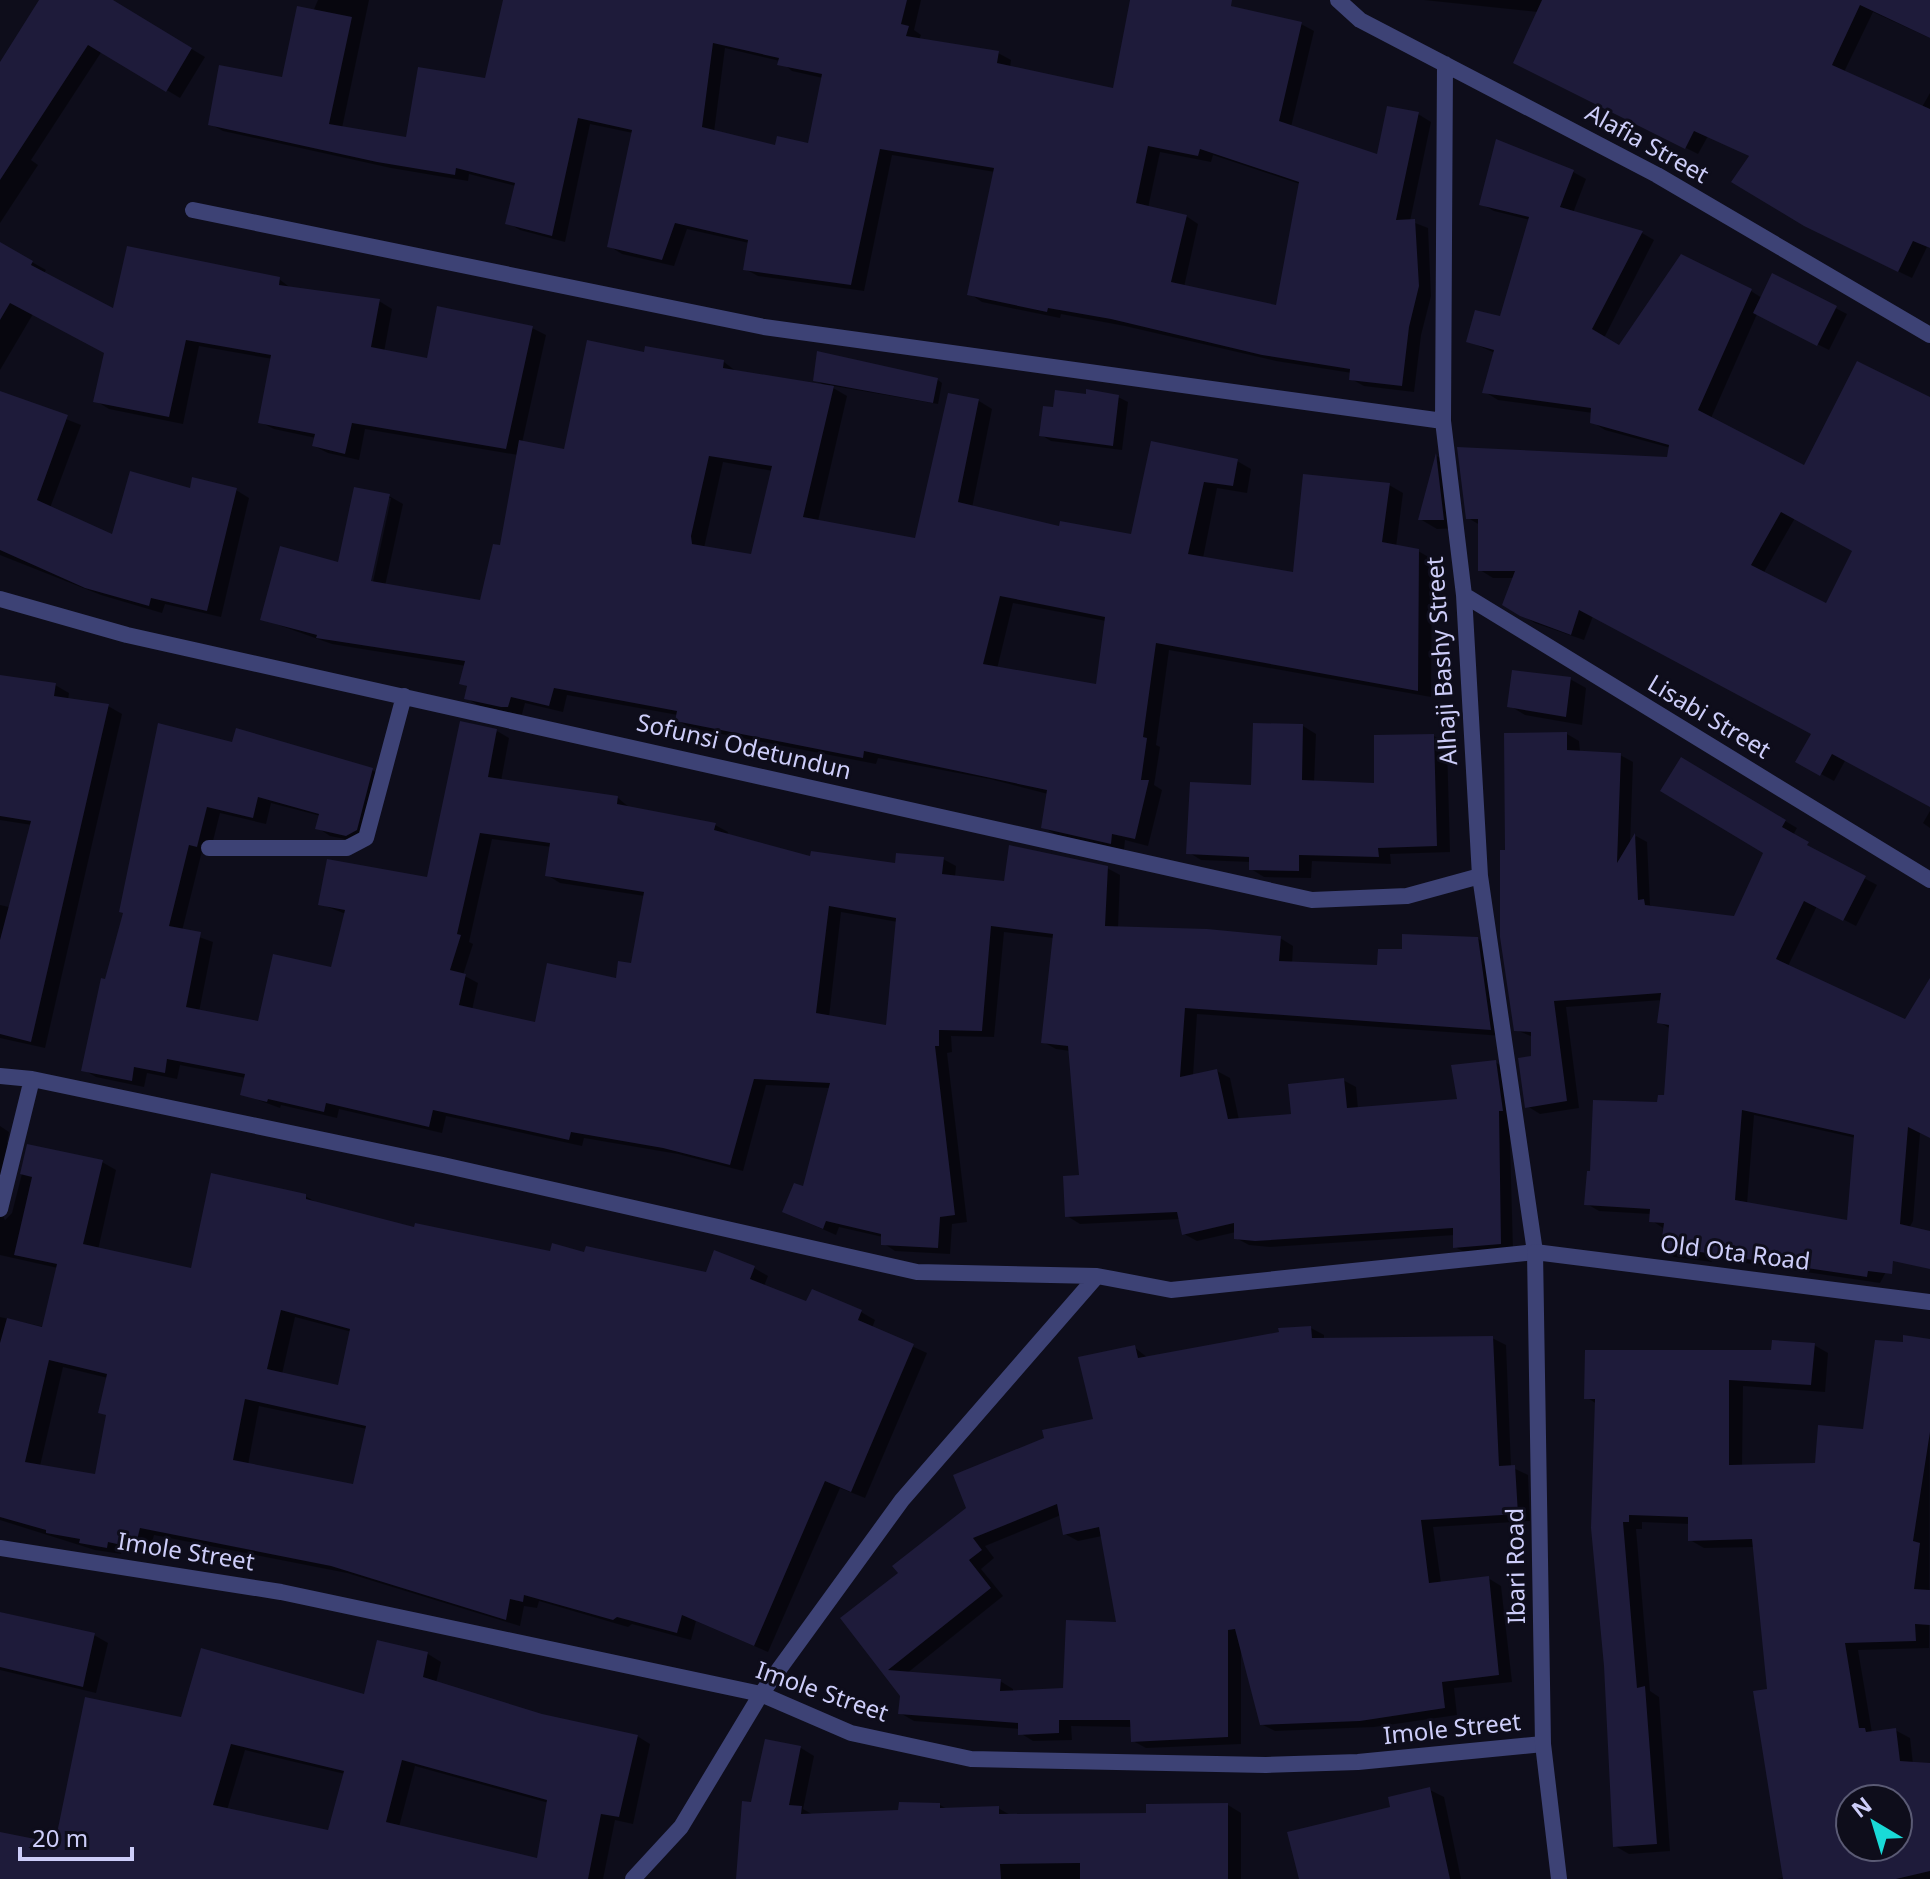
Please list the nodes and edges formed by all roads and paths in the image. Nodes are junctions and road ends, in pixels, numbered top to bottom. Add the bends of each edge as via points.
1 (1338, 0) edge
2 (1445, 64) junction
3 (193, 210) dead end
4 (1930, 335) edge
5 (1443, 421) junction
6 (1464, 595) junction
7 (0, 599) edge
8 (404, 696) junction
9 (209, 848) dead end
10 (1480, 876) junction
11 (1930, 880) edge
12 (0, 1076) edge
13 (32, 1079) junction
14 (0, 1209) edge
15 (1535, 1252) junction
16 (1097, 1276) junction
17 (1930, 1302) edge
18 (0, 1548) edge
19 (761, 1694) junction
20 (1543, 1744) junction
21 (633, 1879) edge
22 (1559, 1879) edge

1 - 2 street, Alafia Street via 1360,20
2 - 4 street, Alafia Street via 1657,175
2 - 5 street, Alhaji Bashy Street
3 - 5 street via 764,327
5 - 6 street, Alhaji Bashy Street
6 - 10 street, Alhaji Bashy Street
6 - 11 street, Lisabi Street
7 - 8 street, Sofunsi Odetundun via 127,635
8 - 9 street via 366,838 347,848
8 - 10 street, Sofunsi Odetundun via 1312,900 1407,896
10 - 15 street, Alhaji Bashy Street
12 - 13 street, Old Ota Road
13 - 14 street
13 - 16 street, Old Ota Road via 917,1272
15 - 16 street, Old Ota Road via 1171,1290
15 - 17 street, Old Ota Road
15 - 20 street, Ibari Road
16 - 19 street via 902,1500
18 - 19 street, Imole Street via 281,1592
19 - 20 street, Imole Street via 851,1733 971,1759 1281,1765
19 - 21 street via 681,1827
20 - 22 street, Ibari Road

